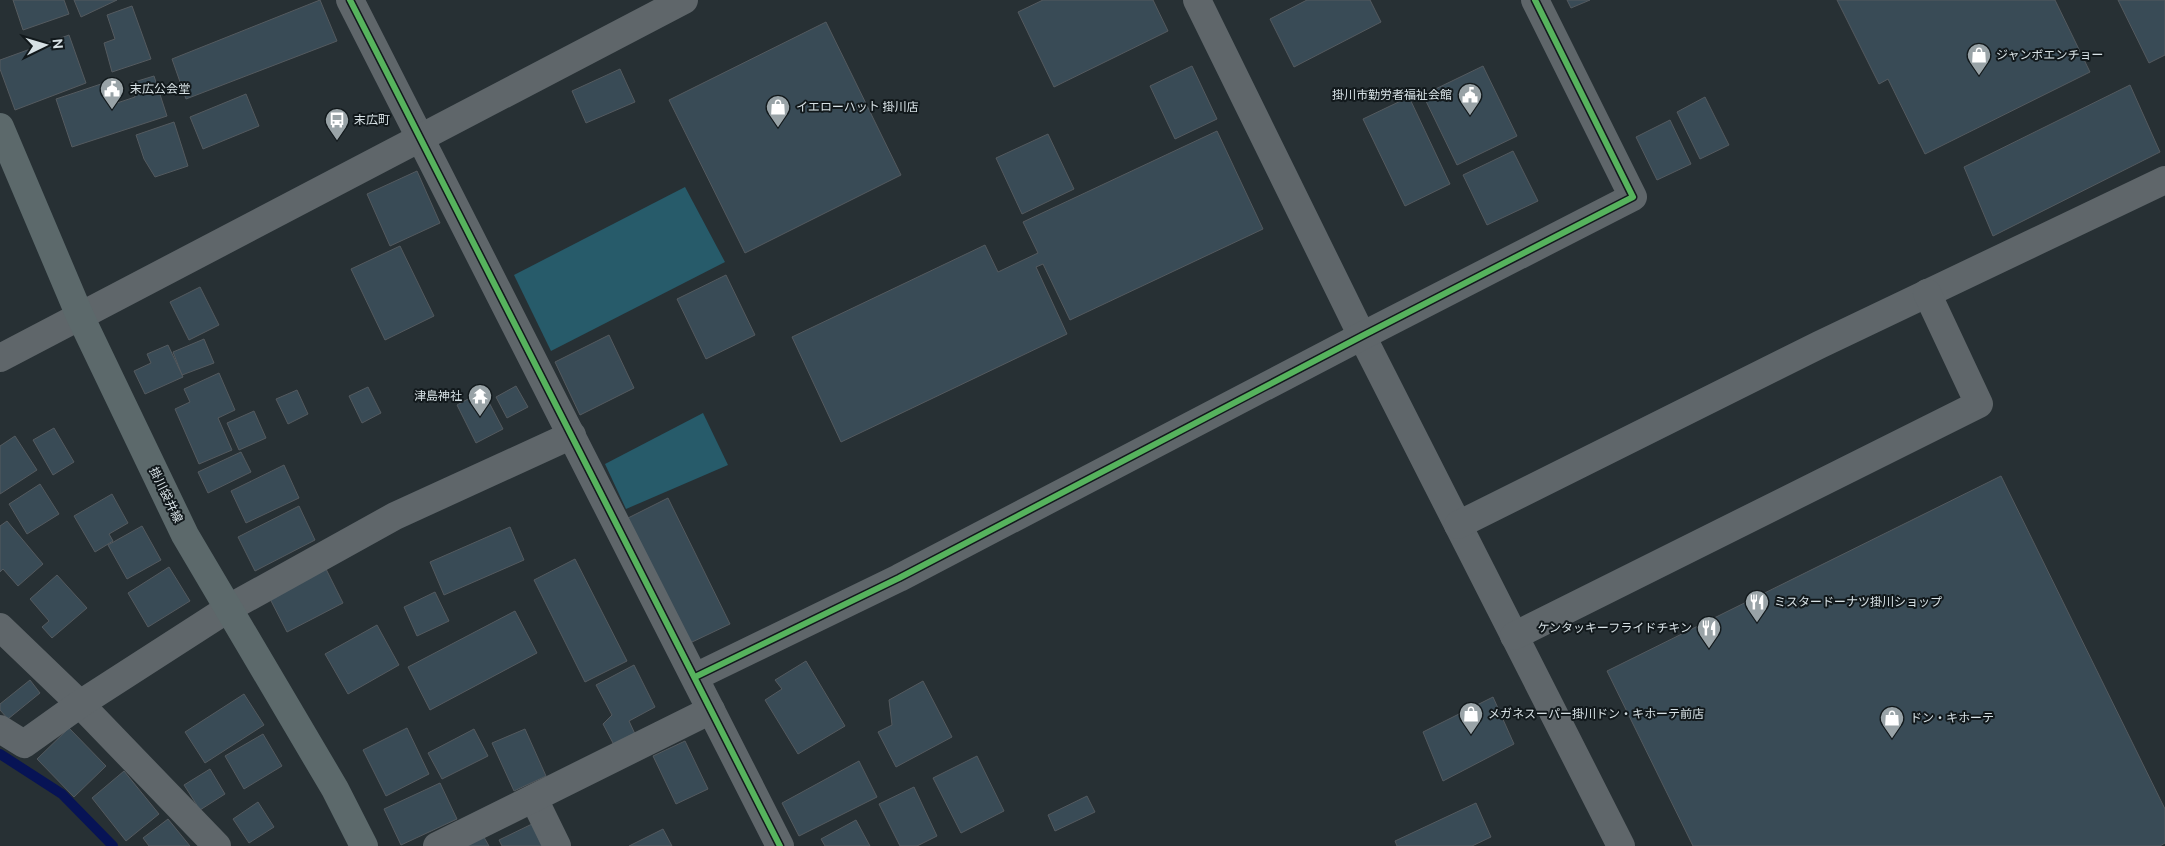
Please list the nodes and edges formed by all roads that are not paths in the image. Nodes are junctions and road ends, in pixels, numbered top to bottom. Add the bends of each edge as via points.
1 (350, 0) edge
2 (684, 0) edge
3 (1197, 0) edge
4 (1535, 0) edge
5 (0, 127) edge
6 (421, 139) junction
7 (2165, 180) edge
8 (1927, 293) junction
9 (80, 316) junction
10 (1362, 336) junction
11 (0, 358) edge
12 (572, 435) junction
13 (1458, 525) junction
14 (229, 608) junction
15 (0, 628) edge
16 (1514, 636) junction
17 (695, 678) junction
18 (80, 704) junction
19 (711, 710) junction
20 (0, 729) edge
21 (534, 799) junction
22 (218, 846) edge
23 (364, 846) edge
24 (437, 846) edge
25 (557, 846) edge
26 (780, 846) edge
27 (1621, 846) edge

1 - 6 street
2 - 6 street
3 - 10 street
4 - 10 street via 1633,197
5 - 9 main road, 掛川袋井線
6 - 9 street
6 - 12 street
7 - 8 street
8 - 13 street
8 - 16 street via 1979,404
9 - 11 street
9 - 14 main road, 掛川袋井線 via 185,536
10 - 13 street
10 - 17 street via 899,578
12 - 14 street via 395,516
12 - 17 street
13 - 16 street
14 - 18 street
14 - 23 main road, 掛川袋井線 via 335,789
15 - 18 street
16 - 27 street
17 - 19 street
18 - 20 street via 24,744
18 - 22 street
19 - 21 street
19 - 26 street
21 - 24 street
21 - 25 street

